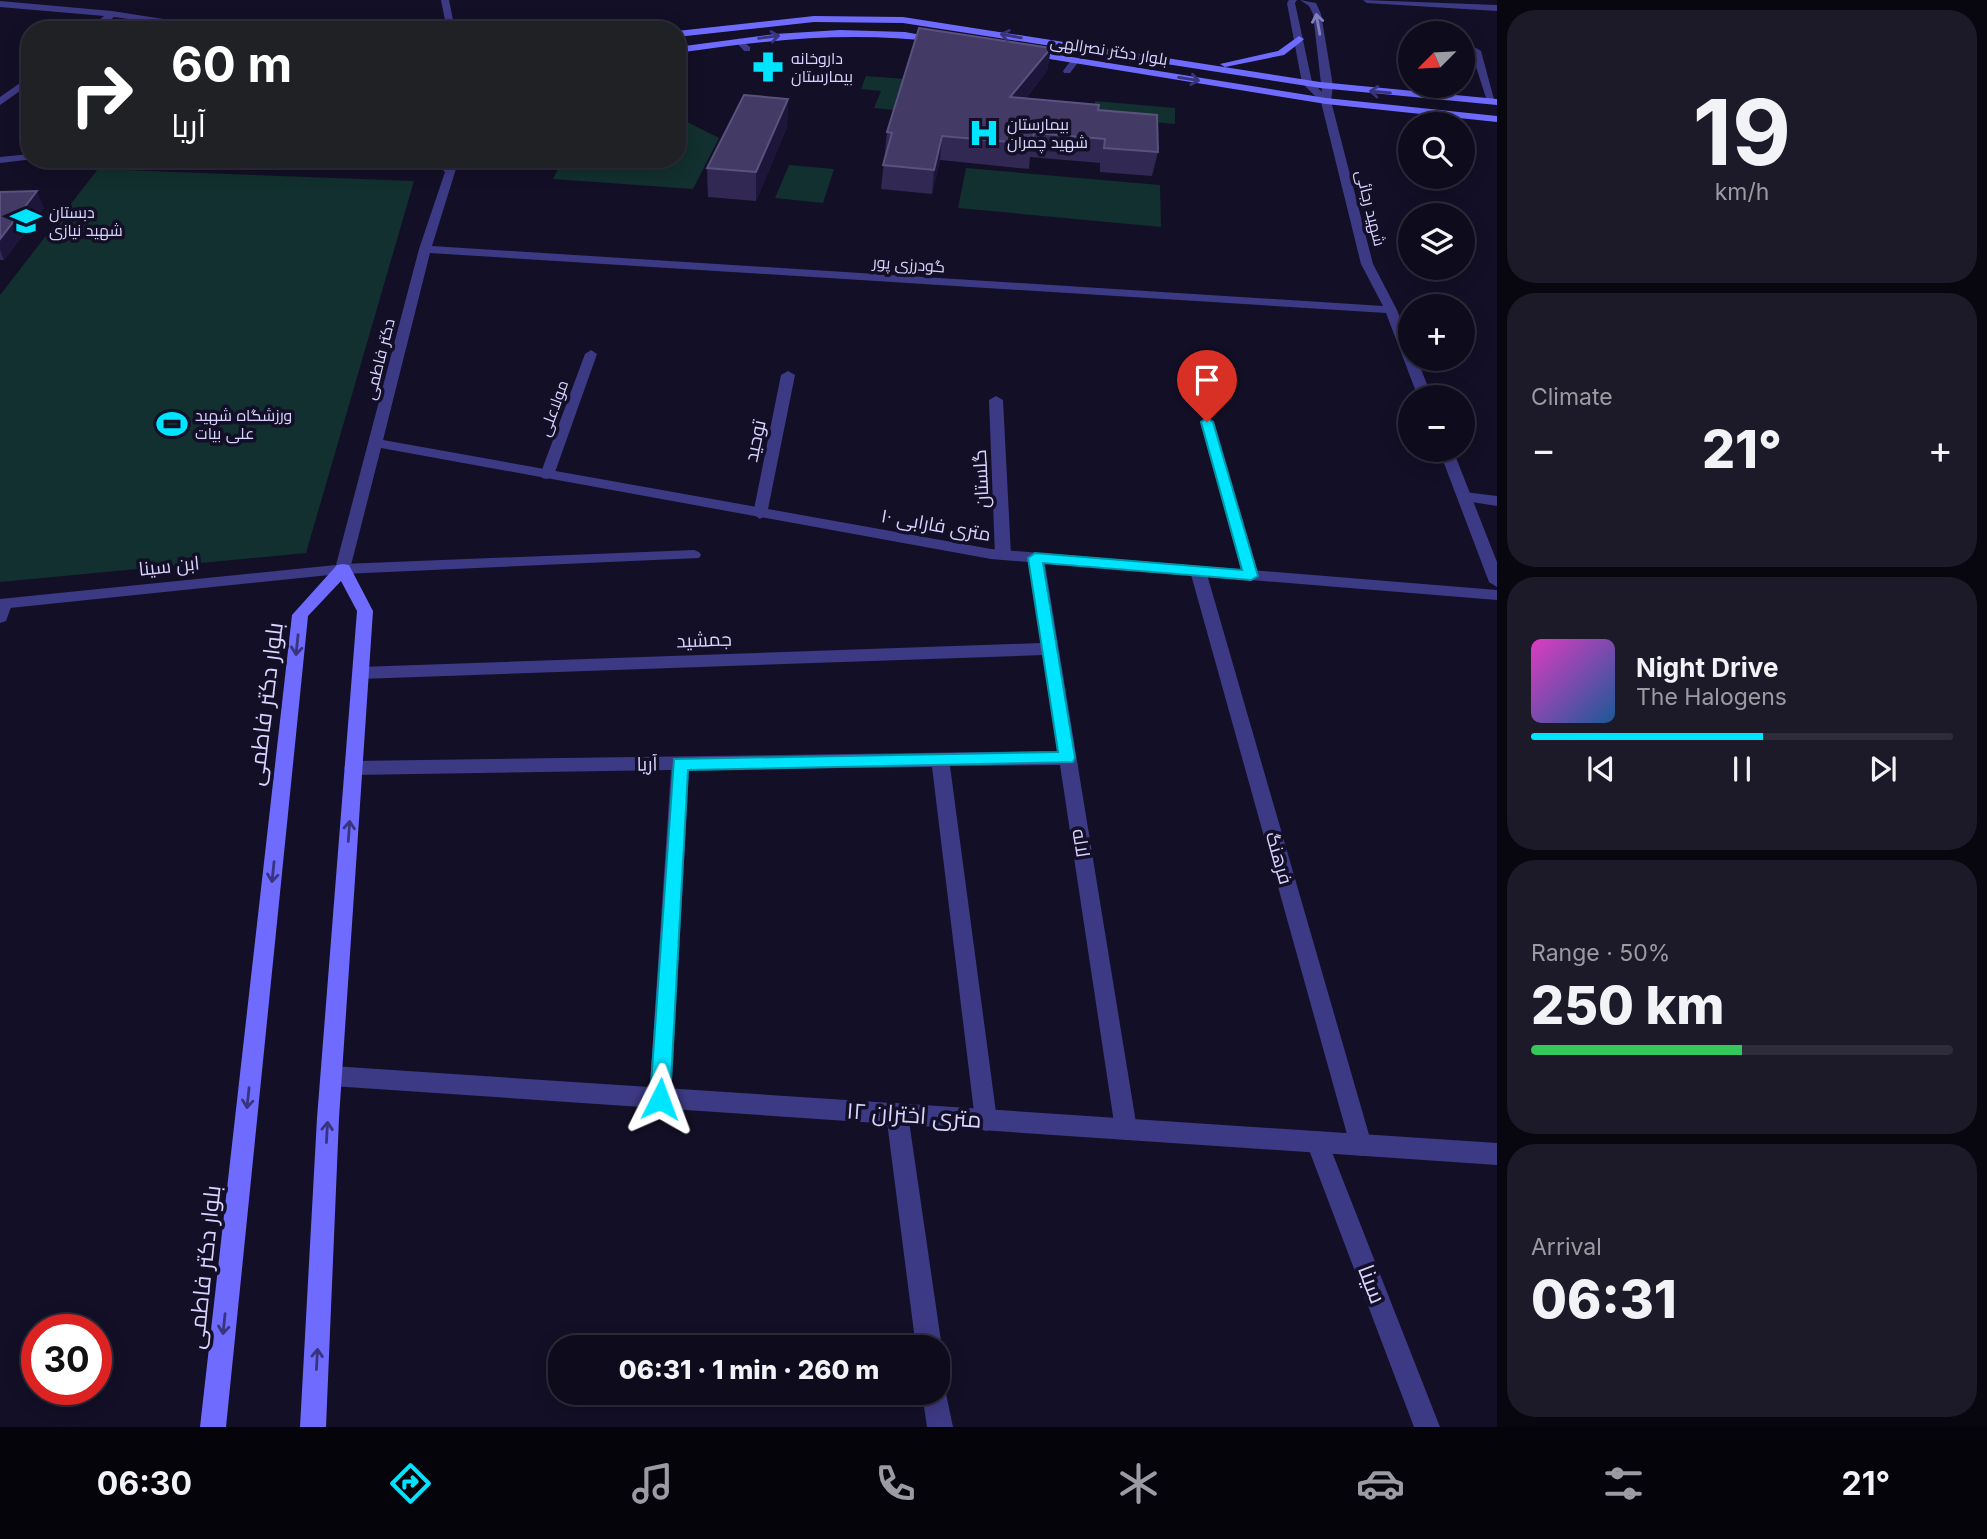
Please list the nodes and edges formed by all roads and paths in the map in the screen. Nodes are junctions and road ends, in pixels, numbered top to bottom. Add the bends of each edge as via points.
1 (445, 0) edge
2 (1293, 0) edge
3 (1304, 0) edge
4 (1367, 0) edge
5 (29, 3) edge
6 (0, 4) edge
7 (1490, 5) edge
8 (112, 14) junction
9 (103, 21) edge
10 (154, 21) edge
11 (449, 21) edge
12 (729, 27) junction
13 (686, 33) edge
14 (1299, 39) junction
15 (739, 40) junction
16 (954, 41) edge
17 (686, 49) edge
18 (747, 50) dead end
19 (1476, 51) dead end
20 (1021, 52) edge
21 (1075, 61) junction
22 (1196, 66) junction
23 (1067, 71) dead end
24 (21, 82) edge
25 (12, 83) dead end
26 (1307, 83) junction
27 (21, 86) edge
28 (1324, 86) junction
29 (1326, 101) junction
30 (1494, 101) edge
31 (0, 102) edge
32 (1497, 119) edge
33 (21, 158) edge
34 (0, 160) edge
35 (451, 168) edge
36 (425, 249) junction
37 (1391, 310) junction
38 (591, 354) dead end
39 (789, 375) dead end
40 (1420, 385) edge
41 (996, 400) dead end
42 (1207, 422) dead end
43 (375, 443) junction
44 (1451, 462) edge
45 (547, 475) junction
46 (1464, 497) junction
47 (1497, 502) edge
48 (760, 514) junction
49 (694, 555) dead end
50 (1003, 555) junction
51 (1035, 558) junction
52 (342, 569) junction
53 (1198, 571) junction
54 (1251, 576) junction
55 (1497, 582) edge
56 (1497, 596) edge
57 (1, 608) edge
58 (1050, 649) junction
59 (360, 673) junction
60 (1067, 758) junction
61 (940, 760) junction
62 (680, 764) junction
63 (354, 768) junction
64 (332, 1076) junction
65 (660, 1099) junction
66 (897, 1114) junction
67 (986, 1120) junction
68 (1126, 1129) junction
69 (1317, 1142) junction
70 (1361, 1145) junction
71 (1497, 1154) edge
72 (927, 1335) edge
73 (937, 1405) edge
74 (213, 1427) edge
75 (313, 1427) edge
76 (940, 1427) edge
77 (1427, 1427) edge

1 - 11 street
2 - 14 street
28 -> 3 street, شهید رجائی via 1317,14
4 - 7 street
5 - 6 street
5 - 8 street
8 - 9 street
8 - 10 street
12 - 13 main road, بلوار دکتر نصرالهی
12 - 15 main road
22 -> 12 main road, بلوار دکتر نصرالهی via 1106,47 882,18
14 - 22 main road via 1287,51 1269,57
14 - 26 street
15 -> 16 main road via 844,32
15 - 17 main road
15 - 18 lane
19 - 30 street
20 - 21 main road, بلوار دکتر نصرالهی
21 - 23 lane
21 -> 29 main road, بلوار دکتر نصرالهی
22 - 26 main road, بلوار دکتر نصرالهی
24 - 25 street
26 - 28 main road, بلوار دکتر نصرالهی
26 - 29 street
27 - 31 street
28 - 29 street, شهید رجائی
30 -> 28 main road, بلوار دکتر نصرالهی
29 - 32 main road, بلوار دکتر نصرالهی
29 - 37 street, شهید رجائی via 1367,264
33 - 34 street
35 - 36 street, دکتر فاطمی
36 - 37 street, گودرزی پور
36 - 43 street, دکتر فاطمی
37 - 40 street, شهید رجائی
38 - 45 street, مولاعلی
39 - 48 street, توحید
41 - 50 street, گلستان
42 - 54 street
43 - 45 street, ۱۰ متری فارابی
43 - 52 street, دکتر فاطمی
44 - 46 street
45 - 48 street, ۱۰ متری فارابی
46 - 47 street
46 - 55 street
48 - 50 street, ۱۰ متری فارابی
49 - 52 lane
50 - 51 street, ۱۰ متری فارابی
51 - 53 street, ۱۰ متری فارابی
51 - 58 street, لاله
52 - 57 street, ابن سینا
52 - 59 main road via 365,611
52 -> 74 main road, بلوار دکتر فاطمی via 300,615
53 - 54 street, ۱۰ متری فارابی
53 - 70 street, فرهنگ
54 - 56 street, ۱۰ متری فارابی
58 - 59 street, جمشید
58 - 60 street, لاله
59 - 63 main road
60 - 61 street, آریا
60 - 68 street, لاله
61 - 62 street, آریا
61 - 67 street
62 - 63 street, آریا
62 - 65 street
64 -> 63 main road
64 - 65 street, ۱۲ متری اختران
75 -> 64 main road
65 - 66 street, ۱۲ متری اختران
66 - 67 street, ۱۲ متری اختران
66 - 72 street
67 - 68 street, ۱۲ متری اختران
68 - 69 street, ۱۲ متری اختران
69 - 70 street, ۱۲ متری اختران
69 - 77 street, سینا
70 - 71 street, ۱۲ متری اختران
73 - 76 street

